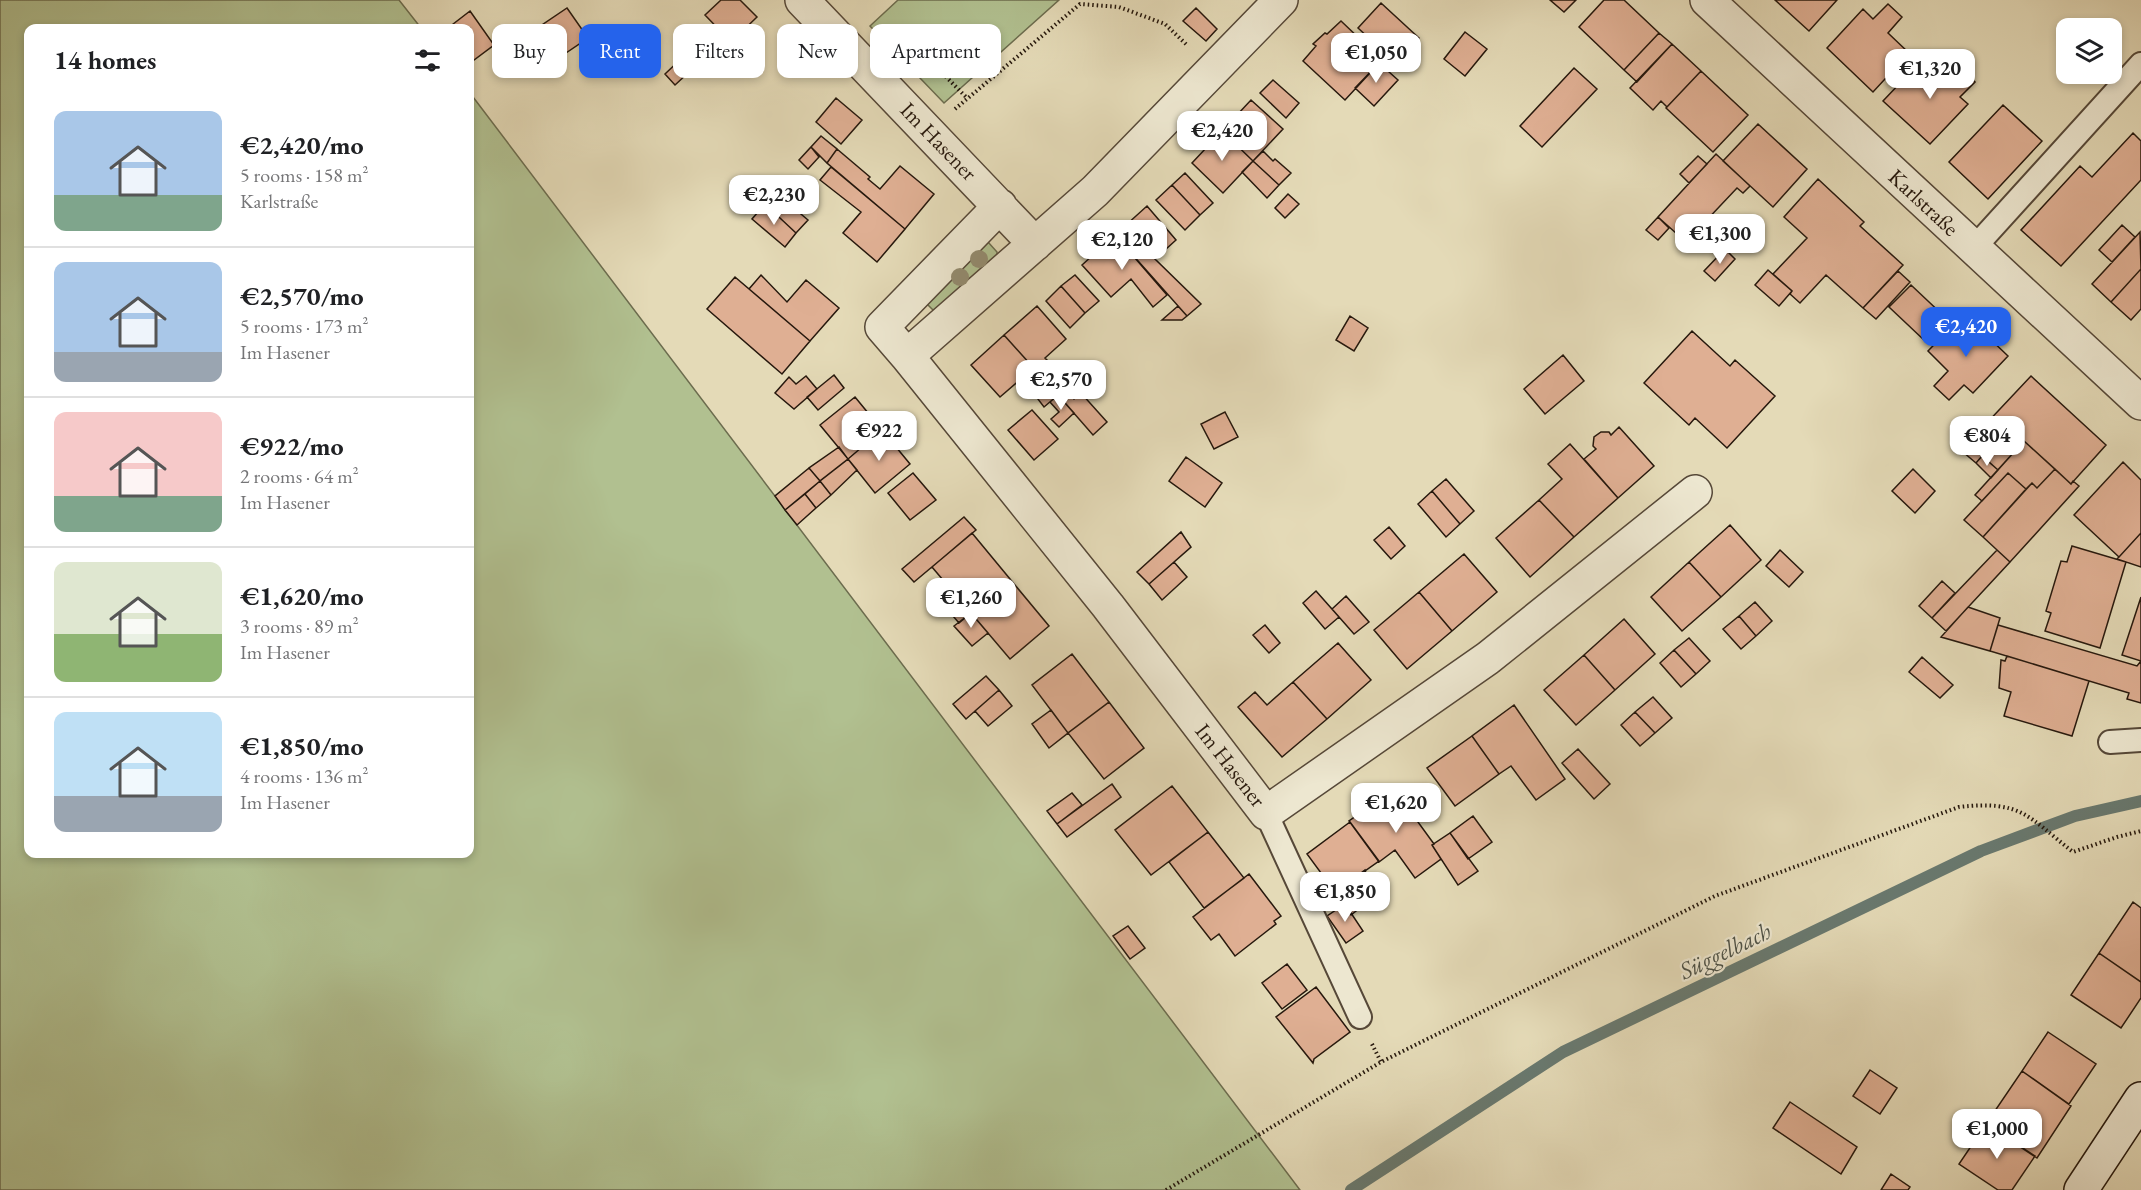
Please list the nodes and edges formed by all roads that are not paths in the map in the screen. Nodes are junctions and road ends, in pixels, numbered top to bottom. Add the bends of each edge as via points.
1 (802, 0) edge
2 (1281, 0) edge
3 (1707, 0) edge
4 (2141, 64) edge
5 (1000, 206) junction
6 (1035, 244) junction
7 (1974, 248) junction
8 (907, 356) junction
9 (2141, 403) edge
10 (1695, 492) dead end
11 (2141, 740) edge
12 (2110, 742) dead end
13 (1266, 813) junction
14 (1360, 1017) dead end
15 (2141, 1099) edge
16 (2081, 1190) edge

1 - 5 street, Im Hasener
2 - 6 street via 1095,191
3 - 7 street, Karlstraße
4 - 7 lane
5 - 6 street, Im Hasener
5 - 8 street, Im Hasener via 882,327
6 - 8 street
7 - 9 street, Karlstraße
8 - 13 street, Im Hasener via 1108,606
10 - 13 street, Im Hasener via 1488,658
11 - 12 lane
13 - 14 lane
15 - 16 street

